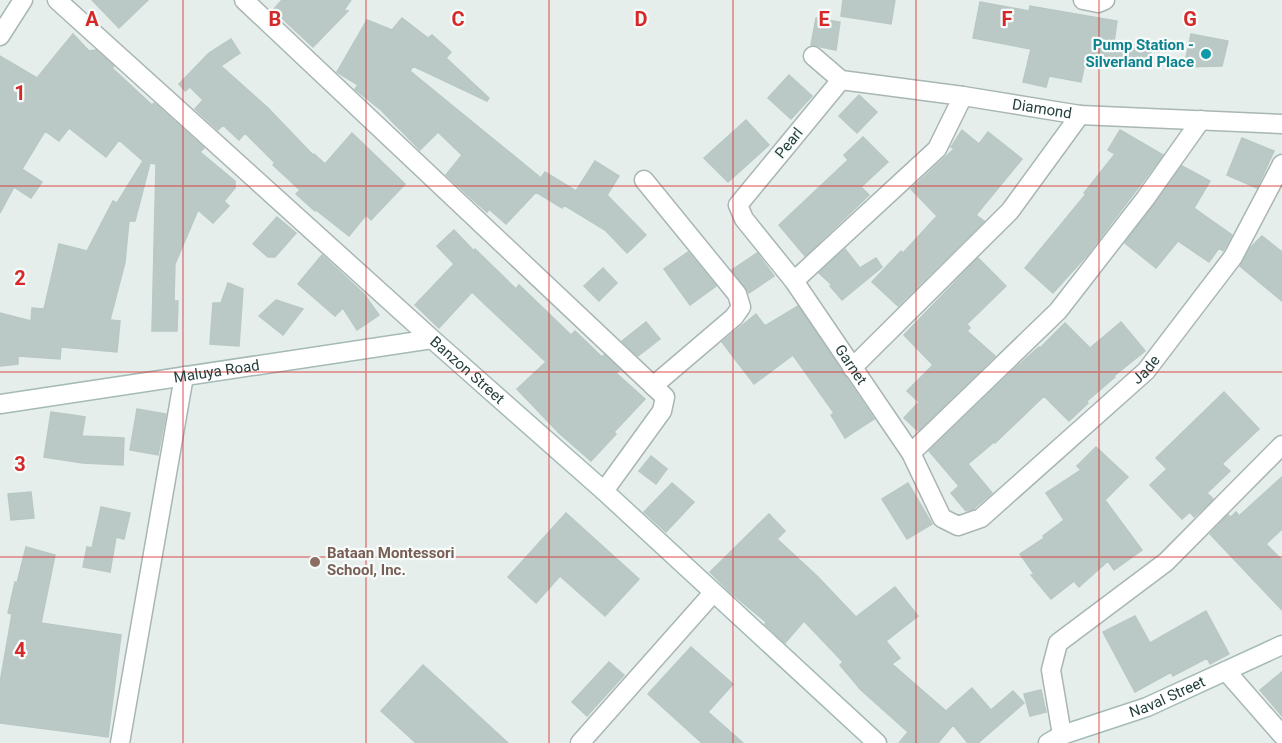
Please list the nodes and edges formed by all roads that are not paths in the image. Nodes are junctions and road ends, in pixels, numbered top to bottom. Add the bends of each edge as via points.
1 (23, 0) edge
2 (57, 0) edge
3 (244, 0) edge
4 (1083, 0) edge
5 (1105, 0) edge
6 (0, 36) edge
7 (813, 56) dead end
8 (841, 80) junction
9 (963, 96) junction
10 (1080, 115) junction
11 (1201, 120) junction
12 (1282, 124) edge
13 (1282, 164) edge
14 (644, 180) dead end
15 (738, 205) joint
16 (794, 281) junction
17 (432, 339) junction
18 (852, 368) junction
19 (184, 376) junction
20 (653, 386) junction
21 (0, 404) edge
22 (1282, 445) edge
23 (911, 453) junction
24 (604, 491) junction
25 (957, 526) joint
26 (713, 593) junction
27 (1282, 645) edge
28 (1226, 671) junction
29 (1282, 735) edge
30 (1055, 739) edge
31 (120, 743) edge
32 (580, 743) edge
33 (877, 743) edge

1 - 6 street
2 - 17 street, Banzon Street
3 - 20 street
4 - 5 street
7 - 8 street
8 - 9 street, Diamond
8 - 15 street, Pearl
9 - 10 street, Diamond
9 - 16 street via 937,149
10 - 11 street, Diamond
10 - 18 street via 1010,211
11 - 12 street, Diamond
11 - 23 street via 1058,311
13 - 25 street, Jade via 1233,256 1146,371 981,518
14 - 20 street via 737,294 741,307 735,317
15 - 16 street, Garnet via 744,219
16 - 18 street, Garnet
17 - 19 street, Maluya Road
17 - 24 street, Banzon Street
18 - 23 street, Garnet
19 - 21 street, Maluya Road
19 - 31 street
20 - 24 street via 665,397 662,411
22 - 30 street via 1166,562 1058,643 1051,669
23 - 25 street, Garnet via 942,518
24 - 26 street, Banzon Street
26 - 32 street
26 - 33 street, Banzon Street
27 - 28 street, Naval Street
28 - 29 street
28 - 30 street, Naval Street via 1147,707

